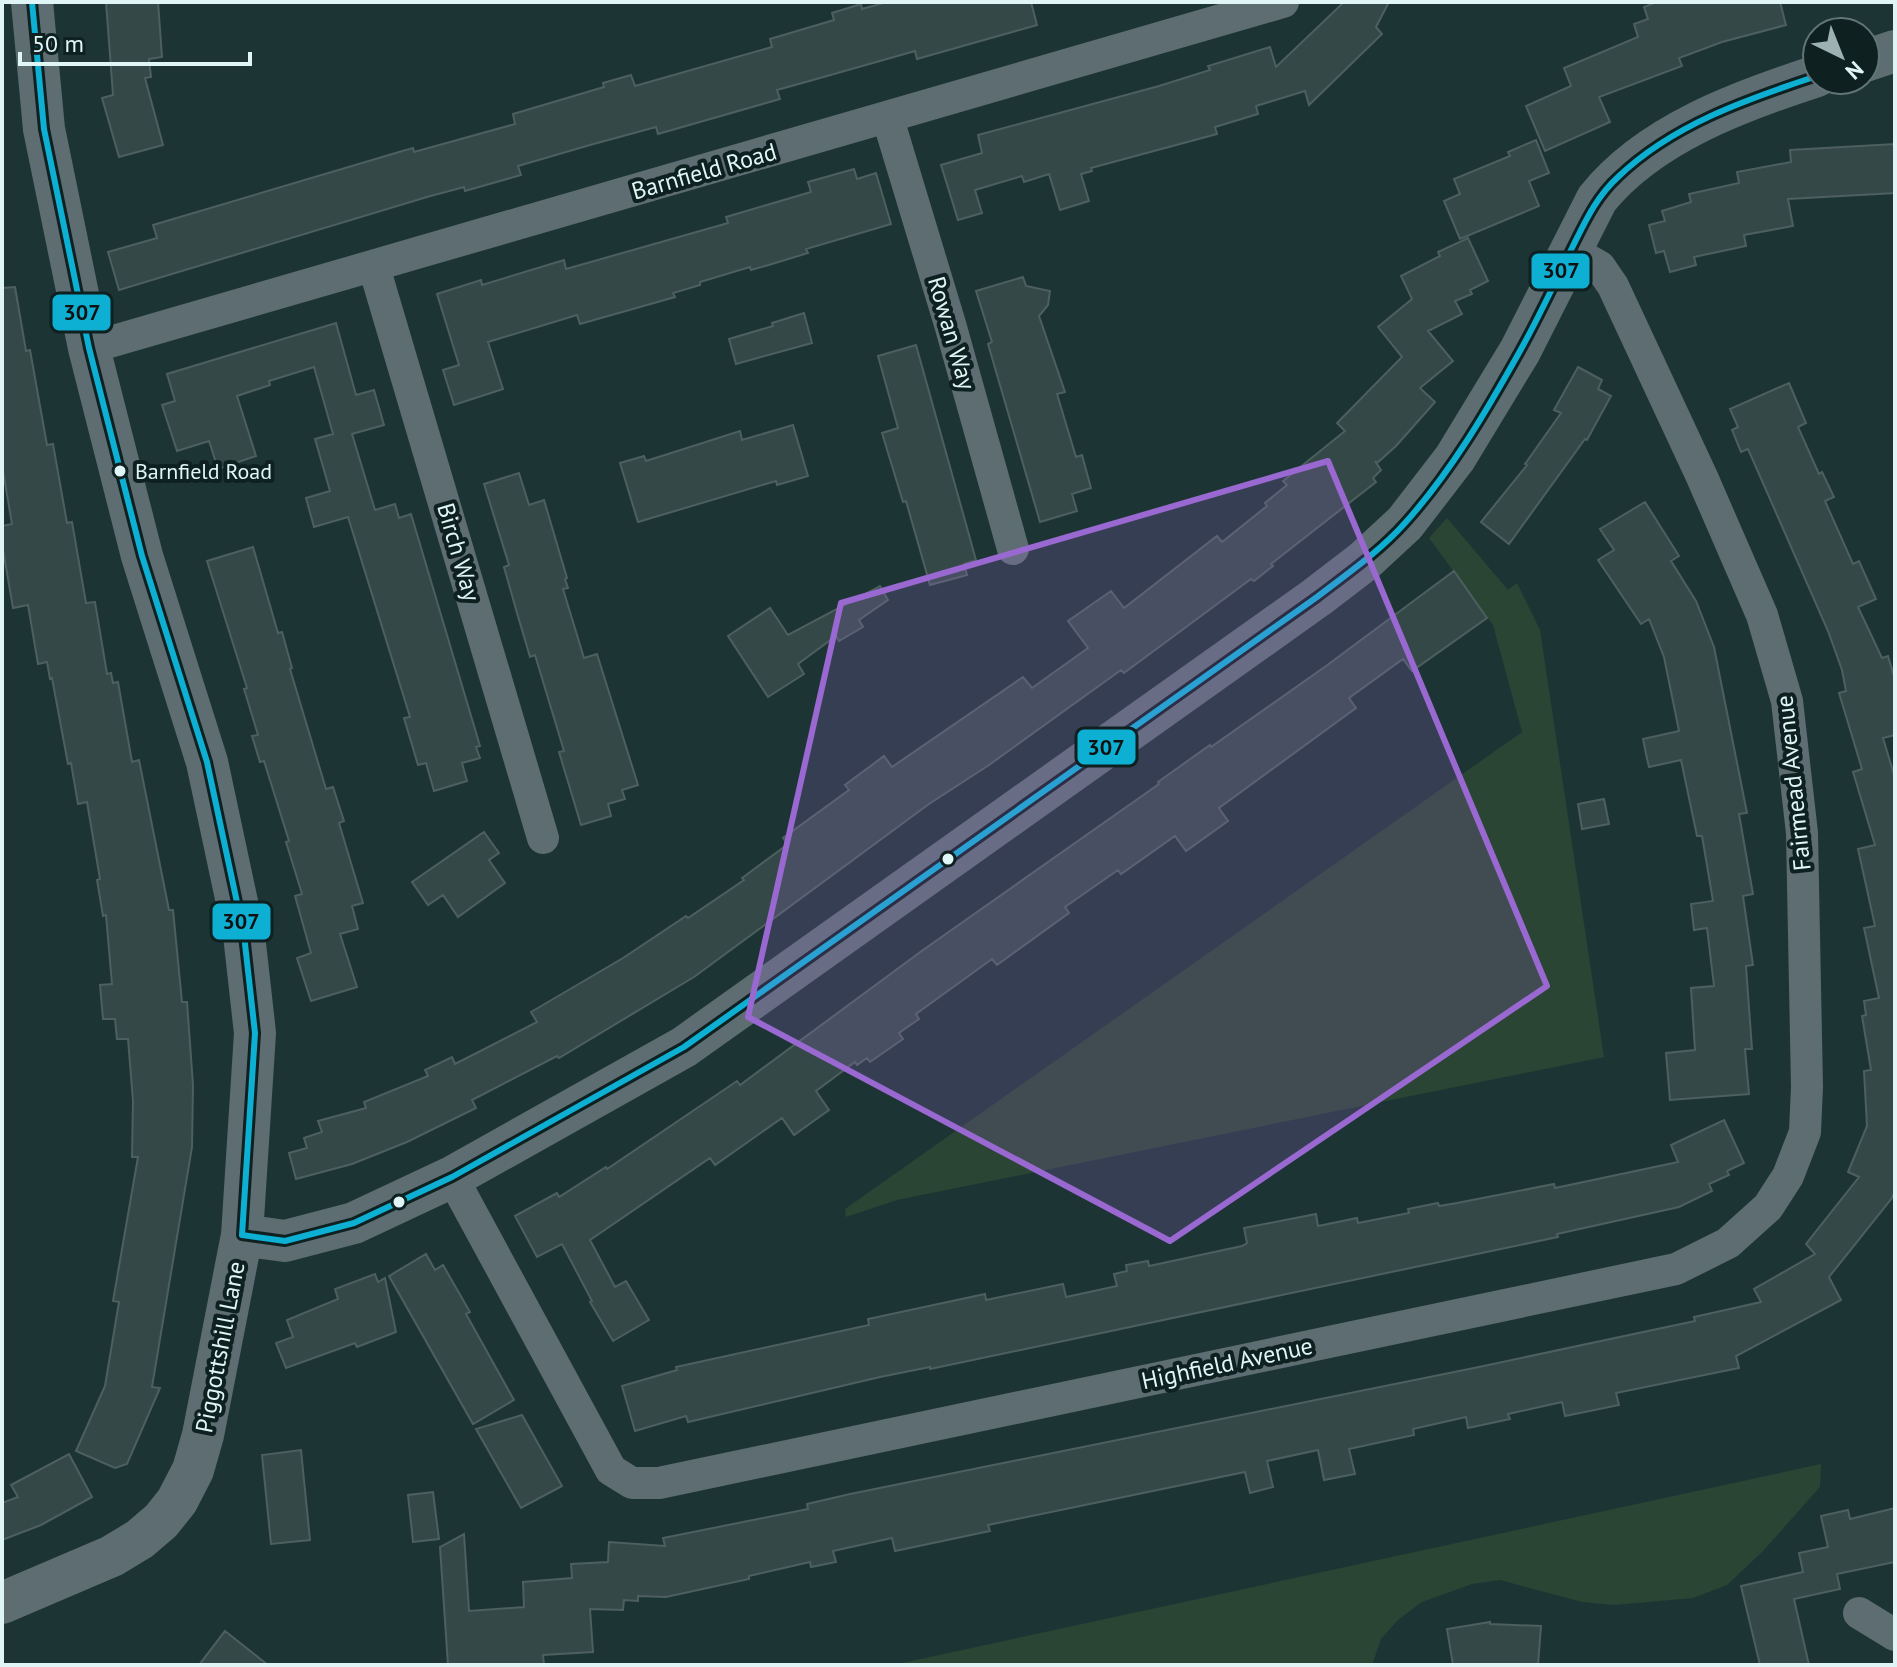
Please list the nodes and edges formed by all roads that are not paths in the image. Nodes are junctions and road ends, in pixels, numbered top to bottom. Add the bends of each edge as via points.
1 (32, 2) edge
2 (1278, 4) edge
3 (1801, 81) edge
4 (888, 119) junction
5 (1572, 251) junction
6 (374, 267) junction
7 (89, 348) junction
8 (1013, 549) dead end
9 (543, 838) dead end
10 (1788, 1176) joint
11 (452, 1177) junction
12 (242, 1235) junction
13 (2, 1603) edge
14 (1859, 1613) dead end
15 (1895, 1635) edge

1 - 7 street, Piggottshill Lane via 44,129
2 - 4 street, Barnfield Road
3 - 5 street via 1715,116 1633,162 1597,199
4 - 6 street, Barnfield Road
4 - 8 street, Rowan Way
5 - 10 street, Fairmead Avenue via 1600,267 1613,286 1762,615 1787,701 1802,833 1807,1087 1805,1132
5 - 11 street via 1455,458 1405,523 1364,561 684,1047
6 - 7 street, Barnfield Road
6 - 9 street, Birch Way
7 - 12 street, Piggottshill Lane via 142,556 207,762 244,935 255,1033
10 - 11 street, Highfield Avenue via 1768,1207 1728,1243 1676,1269 659,1483 632,1483 611,1470
11 - 12 street via 354,1223 285,1241
12 - 13 street, Piggottshill Lane via 203,1435 177,1501 140,1539 112,1556
14 - 15 street

